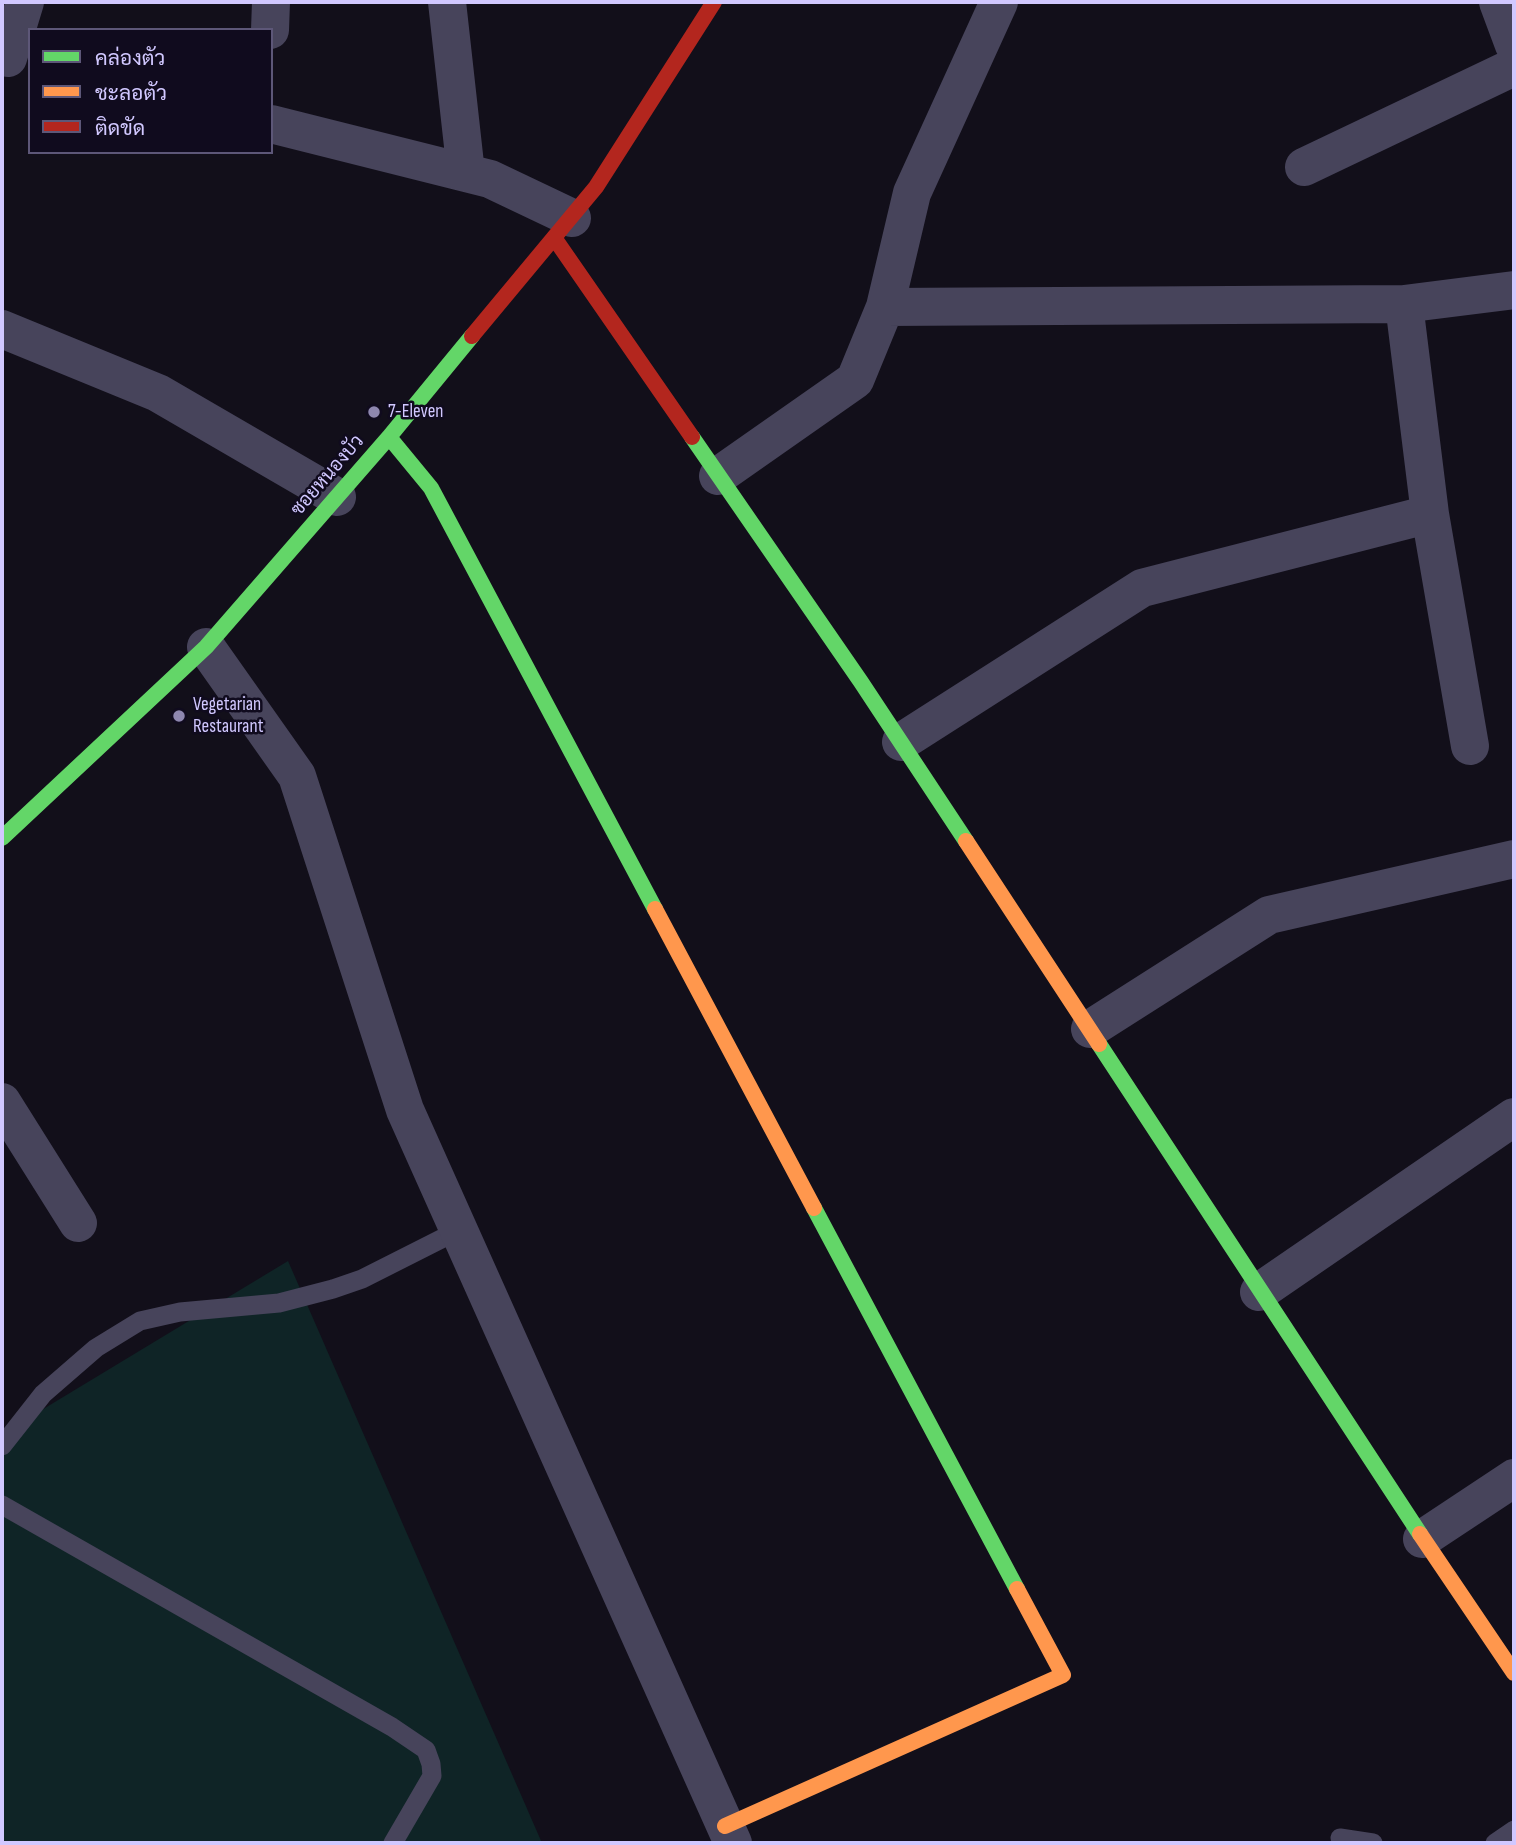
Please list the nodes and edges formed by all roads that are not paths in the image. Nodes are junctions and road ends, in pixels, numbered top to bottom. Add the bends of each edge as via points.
1 (25, 2) edge
2 (271, 2) edge
3 (447, 2) edge
4 (714, 2) edge
5 (999, 2) edge
6 (1498, 2) edge
7 (270, 28) edge
8 (1514, 46) edge
9 (13, 59) edge
10 (1514, 67) edge
11 (273, 125) edge
12 (1304, 167) dead end
13 (466, 173) junction
14 (563, 229) junction
15 (1514, 290) edge
16 (1404, 304) junction
17 (885, 307) junction
18 (2, 329) edge
19 (389, 437) junction
20 (718, 476) junction
21 (337, 497) junction
22 (1430, 514) junction
23 (206, 647) junction
24 (901, 742) junction
25 (1470, 746) dead end
26 (2, 838) edge
27 (1514, 859) edge
28 (1090, 1029) junction
29 (2, 1102) edge
30 (1514, 1117) edge
31 (78, 1223) dead end
32 (459, 1230) junction
33 (1259, 1292) junction
34 (2, 1446) edge
35 (1514, 1478) edge
36 (2, 1505) edge
37 (1422, 1539) junction
38 (1514, 1673) edge
39 (1514, 1830) edge
40 (729, 1834) edge
41 (1340, 1838) dead end
42 (393, 1843) edge
43 (1373, 1843) edge
44 (1495, 1843) edge

1 - 9 street
2 - 7 street
3 - 13 street
4 - 14 street, ซอยหนองบัว via 596,187
5 - 17 street via 912,193
6 - 8 street
10 - 12 street
11 - 13 street
13 - 14 street via 489,179
14 - 19 street, ซอยหนองบัว
14 - 20 street
15 - 16 street
16 - 17 street
16 - 22 street
17 - 20 street via 855,380
18 - 21 street via 158,393
19 - 21 street, ซอยหนองบัว
19 - 40 street via 431,488 1063,1675
20 - 24 street
21 - 23 street, ซอยหนองบัว
22 - 24 street via 1142,588
22 - 25 street
23 - 26 street, ซอยหนองบัว
23 - 32 street via 297,776 405,1110
24 - 28 street
27 - 28 street via 1269,915
28 - 33 street
29 - 31 street
30 - 33 street
32 - 34 lane via 333,1289 279,1303 180,1312 140,1321 96,1348 43,1394
32 - 40 street
33 - 37 street
35 - 37 street
36 - 42 lane via 426,1750 432,1776
37 - 38 street
39 - 44 lane
41 - 43 lane

